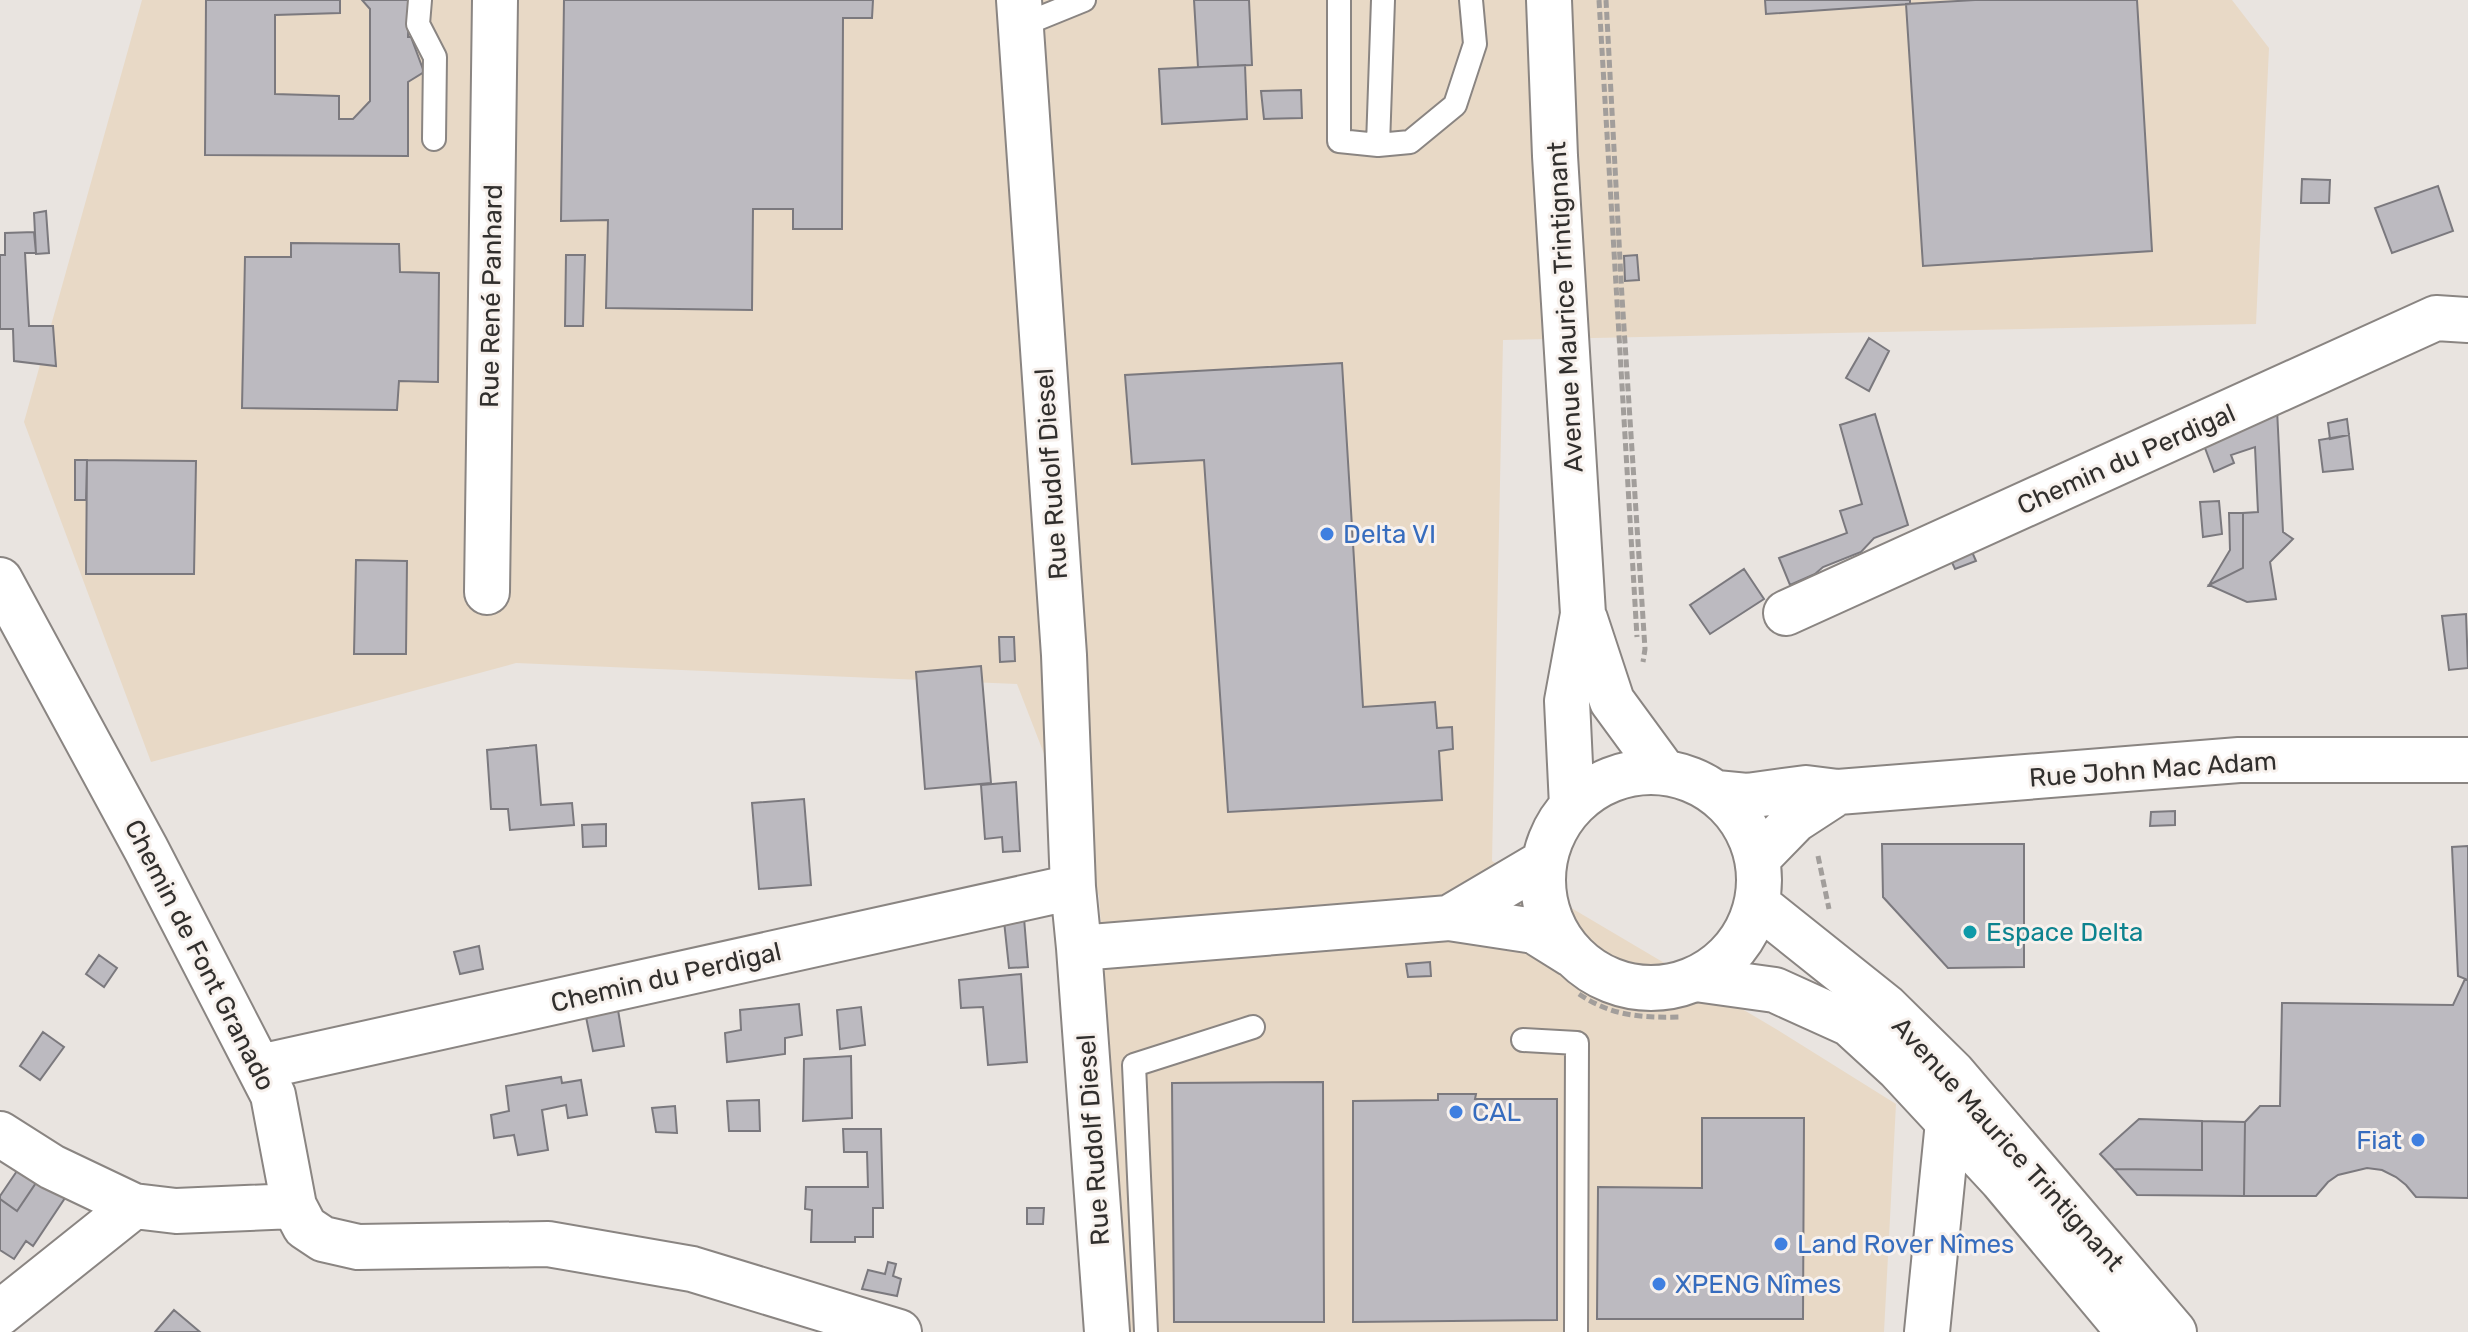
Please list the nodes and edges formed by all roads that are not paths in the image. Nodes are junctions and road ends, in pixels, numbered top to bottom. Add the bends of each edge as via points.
1 (420, 0) edge
2 (495, 0) edge
3 (1084, 0) edge
4 (1339, 0) edge
5 (1383, 0) edge
6 (1471, 0) edge
7 (1549, 0) edge
8 (1020, 13) edge
9 (434, 139) dead end
10 (1378, 145) junction
11 (2468, 320) edge
12 (0, 580) edge
13 (487, 592) dead end
14 (1786, 613) dead end
15 (1583, 614) junction
16 (2468, 760) edge
17 (1664, 772) junction
18 (1838, 792) junction
19 (1716, 793) junction
20 (1572, 806) junction
21 (1758, 858) junction
22 (1544, 862) junction
23 (1073, 887) junction
24 (1757, 904) junction
25 (1449, 918) junction
26 (1079, 948) junction
27 (1570, 970) junction
28 (1694, 998) junction
29 (1862, 1011) junction
30 (1253, 1027) dead end
31 (1523, 1040) dead end
32 (260, 1067) junction
33 (1953, 1073) junction
34 (1948, 1123) junction
35 (0, 1134) edge
36 (134, 1206) junction
37 (294, 1206) junction
38 (0, 1313) edge
39 (899, 1332) edge
40 (1107, 1332) edge
41 (1146, 1332) edge
42 (1576, 1332) edge
43 (1927, 1332) edge
44 (2129, 1332) edge
45 (2174, 1332) edge

1 - 9 lane via 418,24 435,57
2 - 13 main road, Rue René Panhard
3 - 8 lane
4 - 10 lane via 1339,141
5 - 10 lane
6 - 10 lane via 1475,44 1455,105 1410,142
7 - 15 main road, Avenue Maurice Trintignant
8 - 23 main road, Rue Rudolf Diesel via 1064,655
11 - 14 main road, Chemin du Perdigal via 2436,318
12 - 32 main road, Chemin de Font Granado
15 - 17 main road, Avenue Maurice Trintignant via 1612,701
15 - 20 main road, Avenue Maurice Trintignant via 1567,701
16 - 18 main road, Rue John Mac Adam via 2239,760
17 - 19 main road
17 - 20 main road via 1630,773 1598,785
18 - 19 main road, Rue John Mac Adam via 1806,788 1747,796
18 - 21 main road, Rue John Mac Adam via 1795,820
19 - 21 main road via 1736,811
20 - 22 main road via 1554,832
21 - 24 main road
22 - 25 main road
22 - 27 main road via 1543,893
23 - 26 main road, Rue Rudolf Diesel
23 - 32 main road, Chemin du Perdigal
24 - 28 main road via 1745,935
24 - 29 main road, Avenue Maurice Trintignant
25 - 26 main road
25 - 27 main road via 1534,931
26 - 40 main road, Rue Rudolf Diesel
27 - 28 main road
28 - 29 main road via 1775,990
29 - 33 main road, Avenue Maurice Trintignant
29 - 34 main road via 1898,1068
30 - 41 lane via 1134,1065
31 - 42 lane via 1577,1043
32 - 37 main road, Chemin de Font Granado via 273,1095
33 - 34 main road
33 - 45 main road, Avenue Maurice Trintignant
34 - 43 main road
34 - 44 main road
35 - 36 main road via 52,1167
36 - 37 main road via 176,1211
36 - 38 main road
37 - 39 main road, Chemin de Font Granado via 305,1227 323,1239 358,1247 548,1244 692,1269

